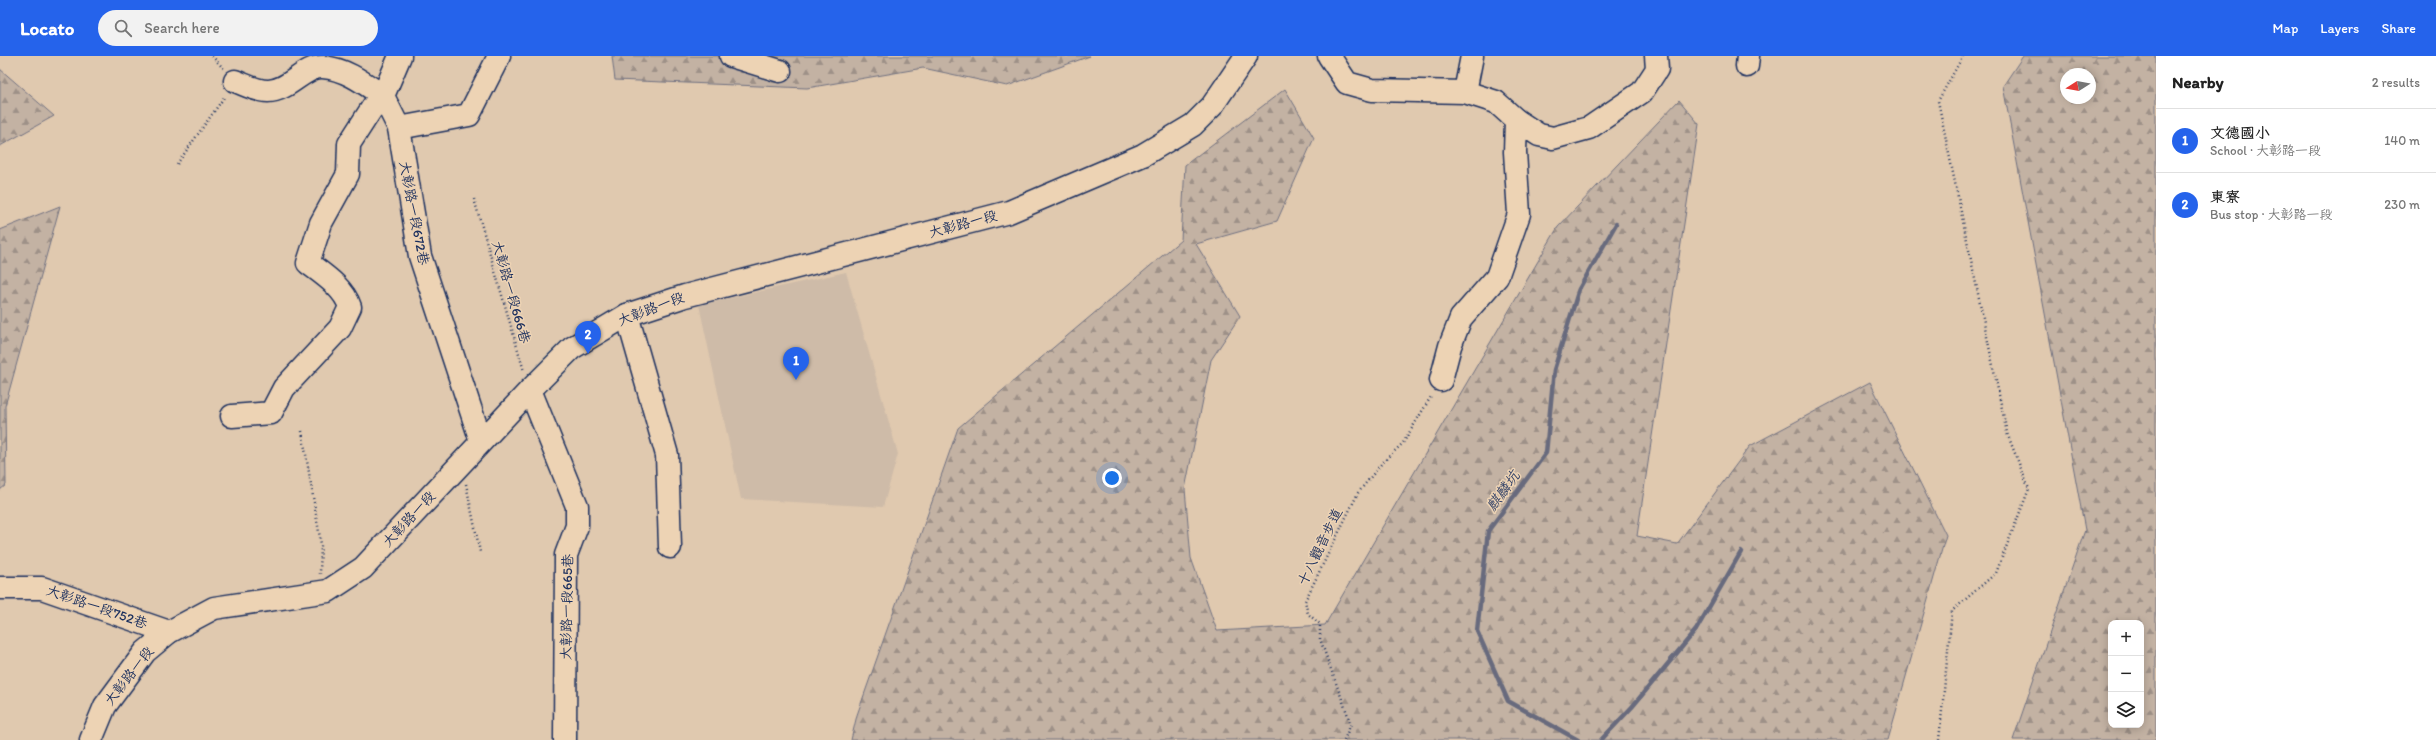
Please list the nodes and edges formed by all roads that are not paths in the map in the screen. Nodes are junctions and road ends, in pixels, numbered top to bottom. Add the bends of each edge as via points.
1 (400, 56) edge
2 (499, 56) edge
3 (731, 56) edge
4 (1246, 56) edge
5 (1329, 56) edge
6 (1472, 56) edge
7 (1656, 56) edge
8 (780, 71) dead end
9 (235, 81) road end
10 (1465, 92) junction
11 (383, 96) junction
12 (1516, 120) junction
13 (399, 128) junction
14 (627, 315) junction
15 (1441, 380) road end
16 (530, 390) junction
17 (232, 416) dead end
18 (481, 441) junction
19 (670, 547) dead end
20 (0, 588) edge
21 (169, 632) junction
22 (91, 740) edge
23 (565, 740) edge

1 - 11 main road
2 - 13 main road via 469,115
3 - 8 main road
4 - 14 main road, 大彰路一段 via 1212,106 1193,125 1143,155 1009,212 684,296
5 - 10 main road via 1347,84 1372,90
6 - 10 main road
7 - 12 main road via 1657,69 1642,92 1589,128 1553,138 1539,135
9 - 11 main road via 268,91 282,88 322,66 347,72
10 - 12 main road via 1496,102
11 - 13 main road, 大彰路一段672巷
11 - 17 main road via 374,105 349,144 348,174 321,223 308,264 347,297 350,308 340,328 284,388 271,413
12 - 15 main road via 1515,152 1519,214 1497,277 1460,318
13 - 18 main road, 大彰路一段672巷 via 420,256
14 - 16 main road, 大彰路一段 via 572,348
14 - 19 main road via 667,456
16 - 18 main road, 大彰路一段
16 - 23 main road, 大彰路一段665巷 via 577,506 577,526 566,555
18 - 21 main road, 大彰路一段 via 363,568 328,591 214,608
20 - 21 main road, 大彰路一段752巷 via 42,588
21 - 22 main road, 大彰路一段 via 145,652 105,706

